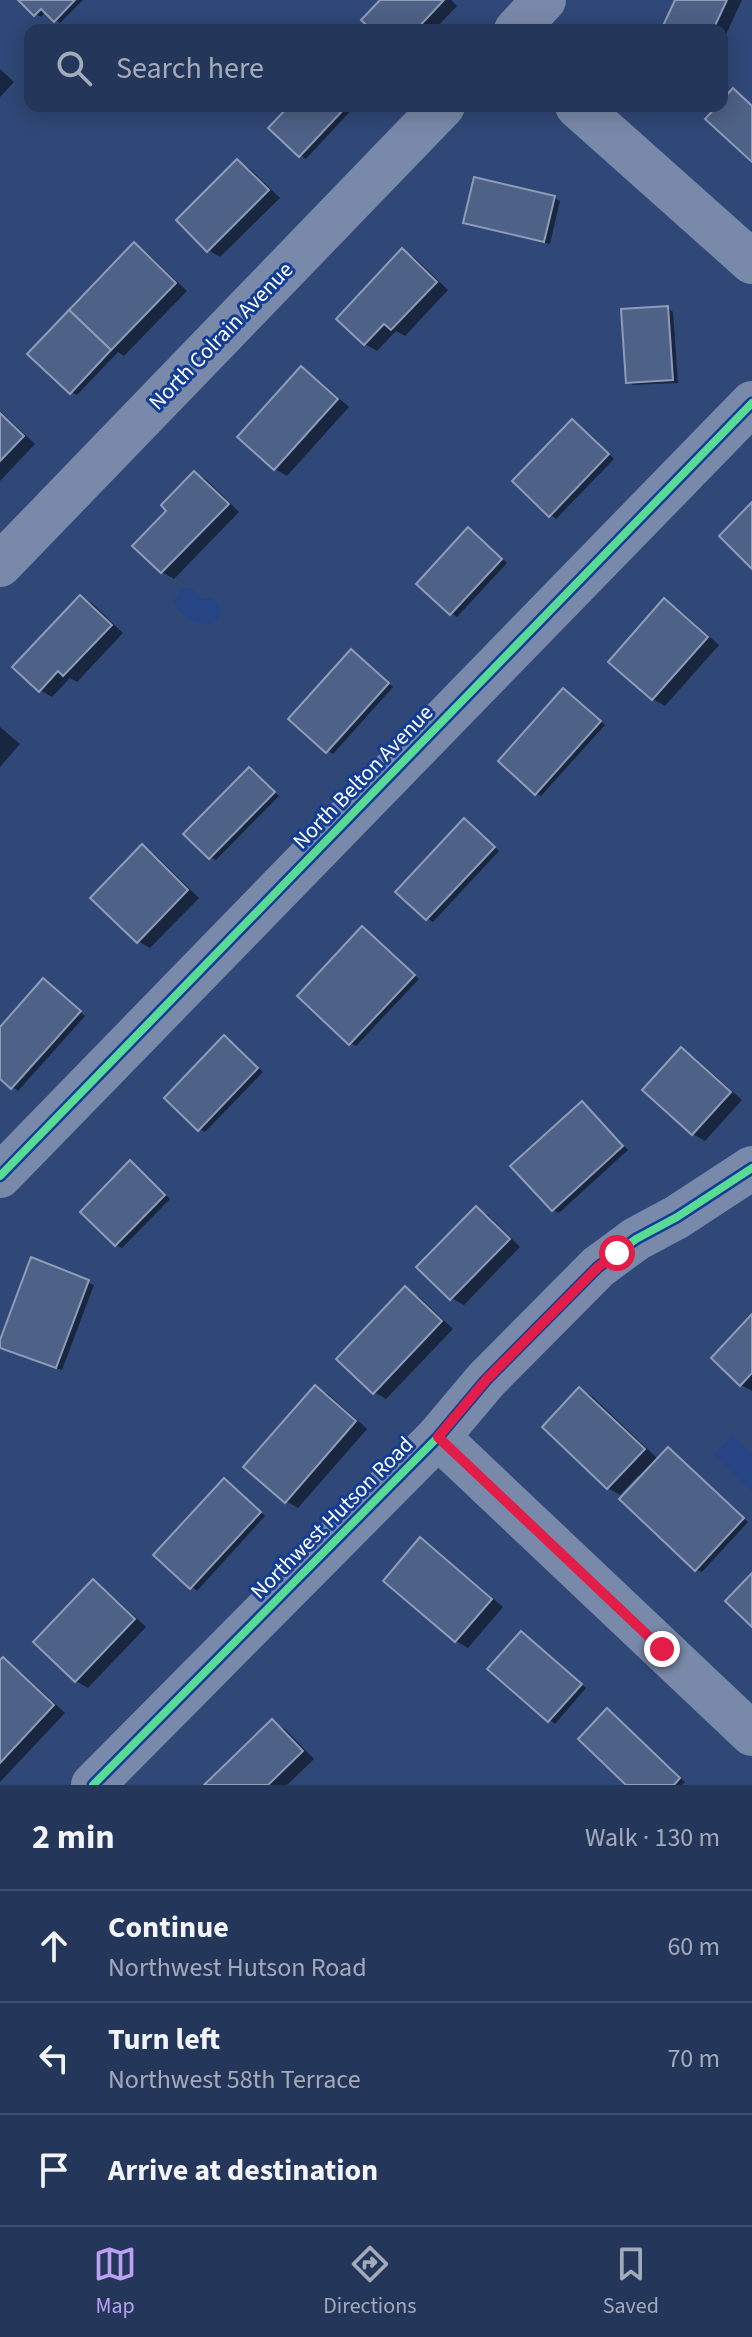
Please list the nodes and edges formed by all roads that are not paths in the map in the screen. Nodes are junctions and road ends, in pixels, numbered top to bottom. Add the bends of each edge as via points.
1 (544, 0) edge
2 (522, 24) edge
3 (437, 112) edge
4 (584, 112) edge
5 (752, 262) edge
6 (752, 403) edge
7 (0, 565) edge
8 (752, 1168) edge
9 (0, 1176) edge
10 (438, 1437) junction
11 (752, 1734) edge
12 (93, 1785) edge

1 - 2 street
3 - 7 street, North Colrain Avenue
4 - 5 street
6 - 9 street, North Belton Avenue
8 - 10 street, Northwest Hutson Road via 598,1267 486,1380
10 - 11 street
10 - 12 street, Northwest Hutson Road

